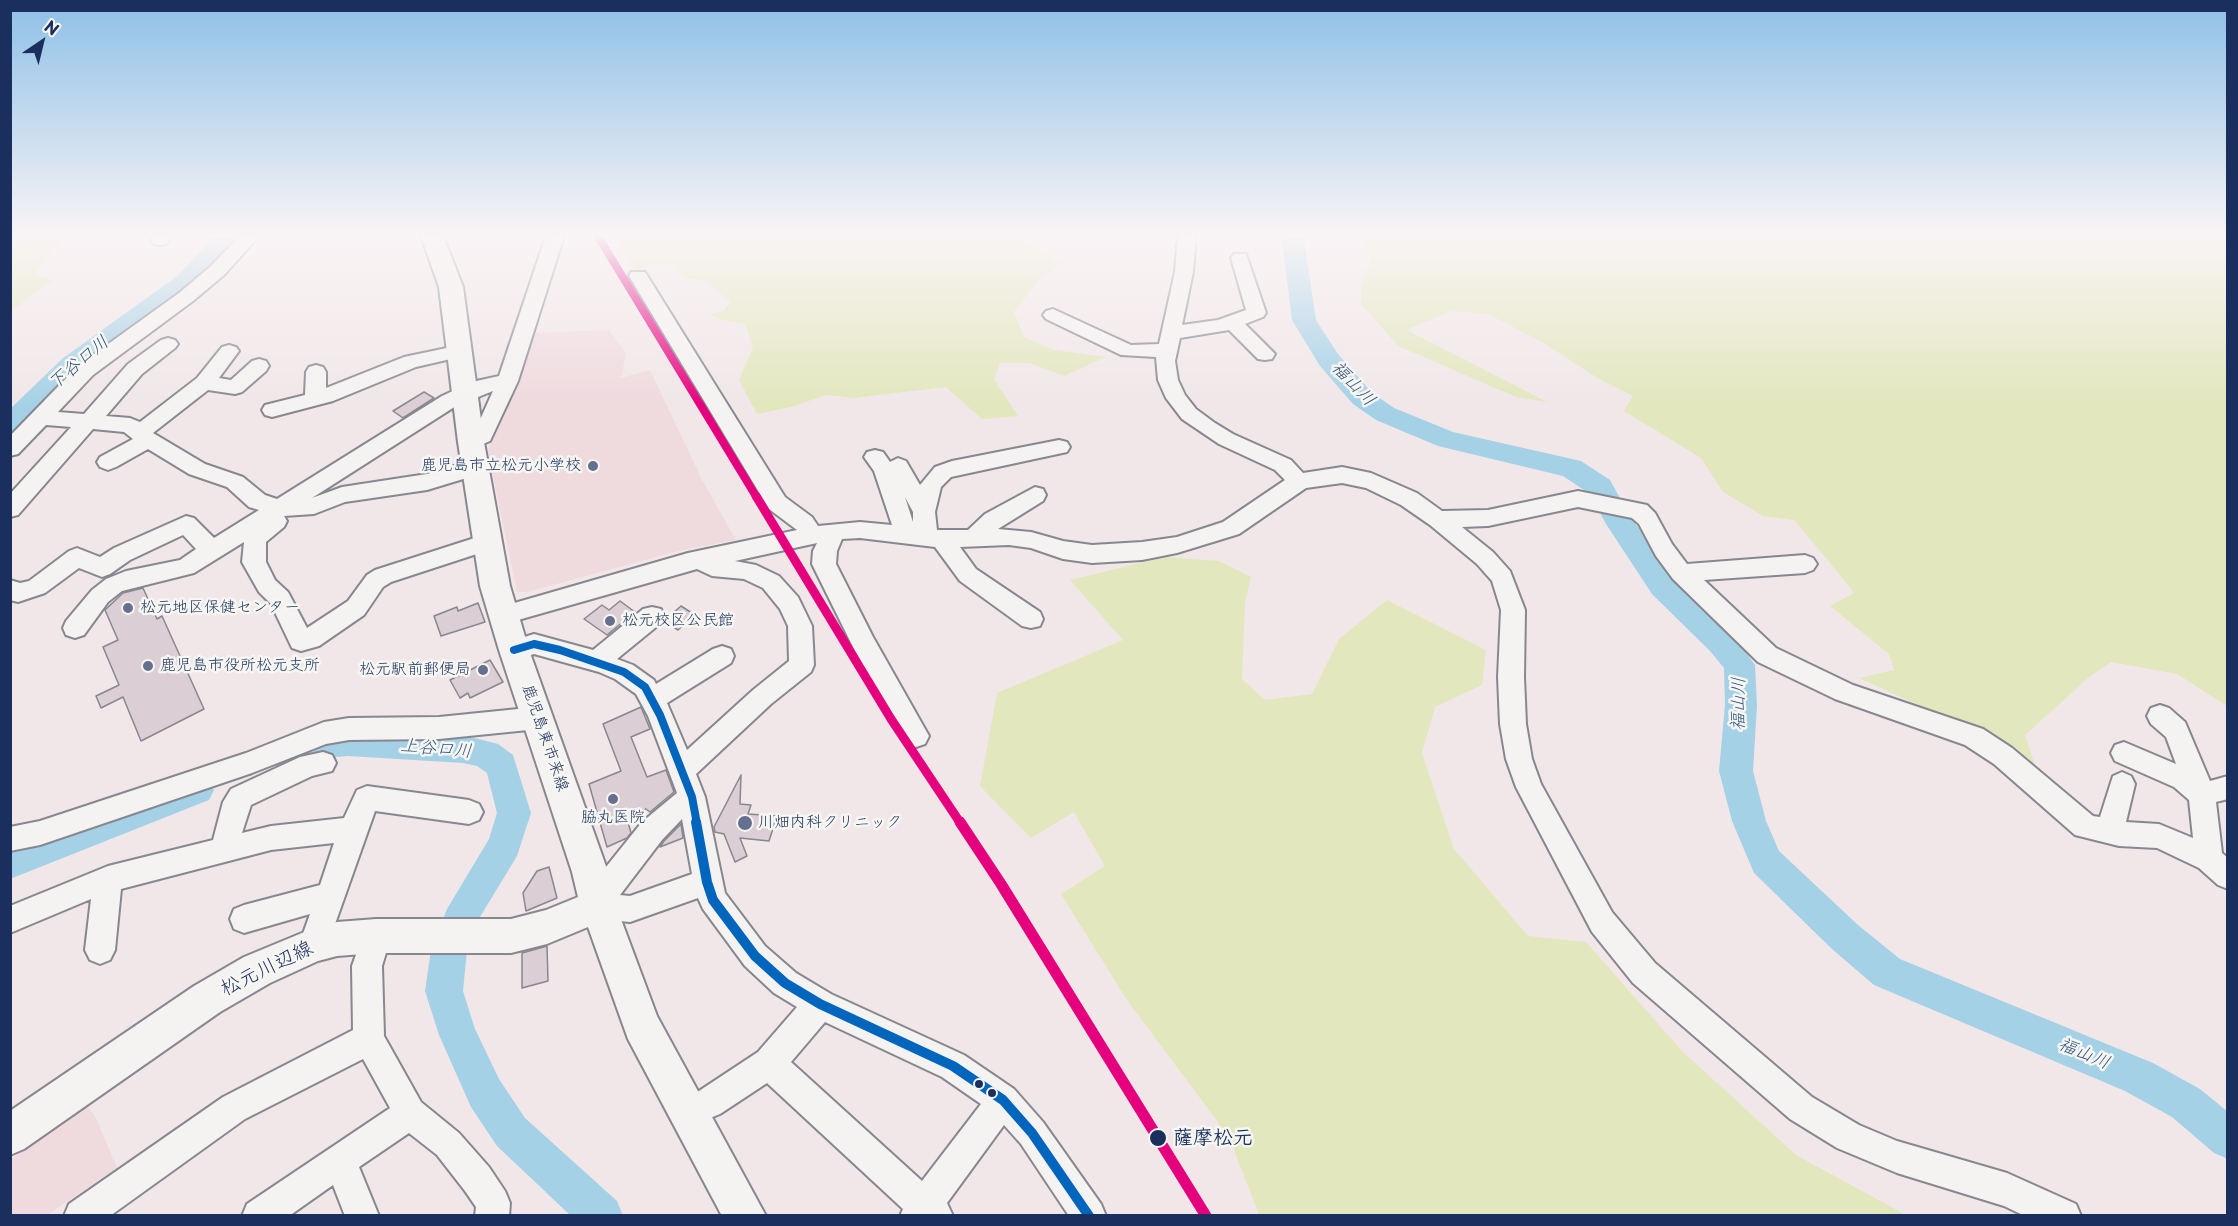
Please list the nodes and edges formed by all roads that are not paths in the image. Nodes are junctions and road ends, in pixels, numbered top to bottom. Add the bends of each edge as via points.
1 (194, 290) edge
2 (451, 290) edge
3 (537, 290) edge
4 (647, 290) edge
5 (1180, 290) edge
6 (1249, 290) edge
7 (1053, 315) dead end
8 (1232, 322) junction
9 (1169, 341) junction
10 (168, 344) dead end
11 (230, 351) dead end
12 (460, 351) junction
13 (1265, 354) dead end
14 (259, 366) dead end
15 (316, 372) dead end
16 (508, 381) junction
17 (204, 383) junction
18 (466, 392) junction
19 (315, 399) junction
20 (272, 410) dead end
21 (39, 417) junction
22 (89, 421) junction
23 (144, 437) junction
24 (471, 442) junction
25 (1059, 447) dead end
26 (10, 449) edge
27 (875, 457) dead end
28 (108, 462) dead end
29 (898, 466) dead end
30 (475, 468) junction
31 (1299, 482) junction
32 (1035, 495) dead end
33 (286, 508) junction
34 (10, 509) edge
35 (1438, 519) junction
36 (925, 531) junction
37 (823, 533) junction
38 (975, 537) junction
39 (487, 542) junction
40 (212, 551) junction
41 (699, 560) junction
42 (1805, 564) dead end
43 (1680, 573) junction
44 (10, 589) edge
45 (504, 615) junction
46 (652, 616) dead end
47 (1031, 619) dead end
48 (75, 628) dead end
49 (514, 650) junction
50 (722, 656) dead end
51 (597, 661) junction
52 (653, 699) junction
53 (2160, 716) dead end
54 (538, 718) junction
55 (916, 736) dead end
56 (2124, 753) dead end
57 (323, 763) dead end
58 (687, 784) junction
59 (2122, 784) dead end
60 (2215, 791) edge
61 (469, 812) dead end
62 (353, 829) junction
63 (2110, 832) junction
64 (10, 839) edge
65 (224, 849) junction
66 (2218, 868) edge
67 (108, 879) junction
68 (707, 882) junction
69 (331, 895) junction
70 (598, 906) junction
71 (244, 919) dead end
72 (10, 920) edge
73 (376, 936) junction
74 (314, 945) junction
75 (100, 950) dead end
76 (820, 1004) junction
77 (369, 1039) junction
78 (769, 1063) junction
79 (1004, 1100) junction
80 (688, 1110) junction
81 (410, 1113) junction
82 (10, 1135) edge
83 (340, 1162) junction
84 (926, 1212) edge
85 (81, 1215) edge
86 (259, 1215) edge
87 (362, 1215) edge
88 (492, 1215) edge
89 (745, 1215) edge
90 (1089, 1215) edge
91 (2064, 1215) edge

1 - 21 street via 86,370
2 - 12 main road, 鹿児島東市来線
3 - 16 street
4 - 37 street via 777,503
5 - 9 street
6 - 8 street via 1256,313
7 - 9 street via 1128,351
8 - 9 street
8 - 13 street
9 - 31 street via 1164,361 1168,380 1189,414 1226,439 1283,465
10 - 22 street via 135,369
11 - 17 street
12 - 18 main road, 鹿児島東市来線
12 - 19 street via 411,362
14 - 17 street via 235,387
15 - 19 street
16 - 18 street
16 - 24 street via 483,436
17 - 23 street
18 - 24 main road, 鹿児島東市来線
18 - 33 street
19 - 20 street
21 - 22 street
21 - 26 street
22 - 23 street via 130,426
22 - 34 street
23 - 28 street
23 - 33 street via 196,469 235,482 257,501
24 - 30 main road, 鹿児島東市来線
25 - 36 street via 943,472 931,484
27 - 36 street
29 - 36 street
30 - 33 street via 427,482 342,495 314,506
30 - 39 main road, 鹿児島東市来線
31 - 35 street via 1342,476 1371,481 1401,494
31 - 38 street via 1231,528 1142,551 1092,554 1031,540
32 - 38 street via 993,520
33 - 39 street via 260,533 253,549 254,562 267,586 280,598 301,641 356,608 382,576
33 - 40 street
35 - 43 street via 1488,518 1578,499 1639,511
35 - 91 street via 1502,577 1513,610 1513,724 1529,787 1602,922 1644,973 1801,1108 1848,1137 1897,1157 2007,1190
36 - 37 street
36 - 38 street
36 - 47 street via 968,575
37 - 41 street
37 - 55 street via 824,564
39 - 45 main road, 鹿児島東市来線
40 - 44 street via 186,525 122,554 102,568 77,557 37,587 18,593
40 - 48 street via 186,567 114,585
41 - 45 street
41 - 58 street via 712,567 748,571 771,582 790,604 800,626 802,665 762,697
42 - 43 street
43 - 63 street via 1767,656 1844,692 1974,737 2003,756 2085,825
45 - 49 main road, 鹿児島東市来線
46 - 51 street
49 - 51 street via 534,644
49 - 54 main road, 鹿児島東市来線
50 - 52 street
51 - 52 street via 637,680
52 - 58 street
53 - 60 street via 2176,730
54 - 64 street via 448,727 324,732 252,762 40,833
54 - 70 main road, 鹿児島東市来線
56 - 60 street
57 - 65 street via 309,765 241,797
58 - 68 street
58 - 70 street via 670,813 612,881
59 - 63 street
60 - 66 street
61 - 62 street via 367,798
62 - 65 street via 271,838
62 - 69 street
63 - 66 street via 2159,836
65 - 67 street
67 - 72 street
67 - 75 street
68 - 70 street via 630,909
68 - 76 street via 713,900 755,956 785,983
69 - 71 street
69 - 74 street
70 - 73 main road, 松元川辺線 via 547,927 511,936
70 - 80 main road, 鹿児島東市来線 via 642,1026
73 - 74 main road, 松元川辺線
73 - 77 street via 367,966
74 - 82 main road, 松元川辺線 via 257,970 207,999
76 - 78 street
76 - 79 street via 935,1056
77 - 81 street
77 - 85 street via 234,1108
78 - 80 street via 709,1103
78 - 84 street
79 - 84 street
79 - 90 street
80 - 89 main road, 鹿児島東市来線
81 - 83 street
81 - 88 street via 448,1144 477,1179 492,1203
83 - 86 street
83 - 87 street

